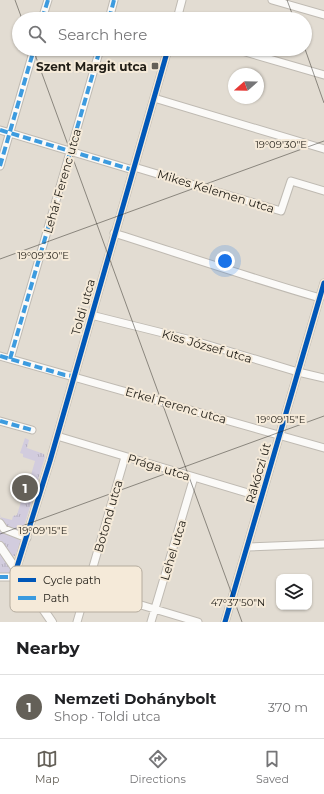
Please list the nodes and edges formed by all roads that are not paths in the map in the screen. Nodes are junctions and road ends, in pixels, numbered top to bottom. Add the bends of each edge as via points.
1 (48, 0) edge
2 (114, 0) edge
3 (182, 0) edge
4 (272, 0) edge
5 (44, 12) edge
6 (111, 12) edge
7 (179, 12) edge
8 (311, 12) edge
9 (312, 12) edge
10 (324, 16) edge
11 (32, 56) edge
12 (98, 56) edge
13 (166, 56) edge
14 (259, 56) edge
15 (324, 75) edge
16 (154, 98) junction
17 (0, 130) edge
18 (10, 133) junction
19 (324, 149) edge
20 (71, 151) junction
21 (0, 166) edge
22 (133, 168) junction
23 (324, 191) edge
24 (114, 233) junction
25 (324, 283) edge
26 (321, 302) edge
27 (90, 315) junction
28 (0, 356) edge
29 (10, 359) junction
30 (298, 372) junction
31 (74, 376) junction
32 (324, 378) edge
33 (0, 420) edge
34 (32, 430) dead end
35 (279, 435) junction
36 (57, 436) junction
37 (324, 448) edge
38 (125, 457) junction
39 (194, 477) junction
40 (261, 497) junction
41 (0, 523) edge
42 (26, 538) junction
43 (324, 544) edge
44 (0, 546) edge
45 (247, 547) junction
46 (11, 566) edge
47 (17, 566) edge
48 (94, 566) edge
49 (10, 575) edge
50 (0, 578) edge
51 (142, 605) edge
52 (155, 609) junction
53 (44, 612) edge
54 (80, 612) edge
55 (51, 621) edge
56 (77, 622) edge
57 (151, 622) edge
58 (198, 622) edge
59 (225, 622) edge

1 - 5 street
2 - 6 street
3 - 7 street
4 - 8 street
9 - 10 street
11 - 18 street
12 - 20 street, Lehár Ferenc utca
13 - 16 street, Toldi utca
14 - 15 street
16 - 19 street
16 - 22 street, Toldi utca
17 - 18 street
18 - 20 street
18 - 21 street
20 - 22 street
20 - 29 street, Lehár Ferenc utca
22 - 23 street, Mikes Kelemen utca via 281,211 290,181
22 - 24 street, Toldi utca
24 - 26 street
24 - 27 street, Toldi utca
25 - 26 street, Rákóczi út
26 - 30 street, Rákóczi út
27 - 30 street, Kiss József utca via 195,341
27 - 31 street, Toldi utca
28 - 29 street, Erkel Ferenc utca
29 - 31 street, Erkel Ferenc utca
30 - 32 street, Kiss József utca
30 - 35 street, Rákóczi út
31 - 35 street, Erkel Ferenc utca
31 - 36 street, Toldi utca
33 - 34 street
35 - 37 street, Erkel Ferenc utca
35 - 40 street, Rákóczi út
36 - 38 street, Prága utca
36 - 42 street, Toldi utca
38 - 39 street, Prága utca
38 - 48 street, Botond utca
39 - 40 street, Prága utca
39 - 52 street, Lehel utca
40 - 45 street, Rákóczi út
41 - 42 street via 4,529
42 - 47 street, Toldi utca
43 - 45 street
44 - 46 street
45 - 59 street, Rákóczi út
49 - 50 street
51 - 52 street
52 - 57 street, Lehel utca
52 - 58 street
53 - 55 street
54 - 56 street, Botond utca

